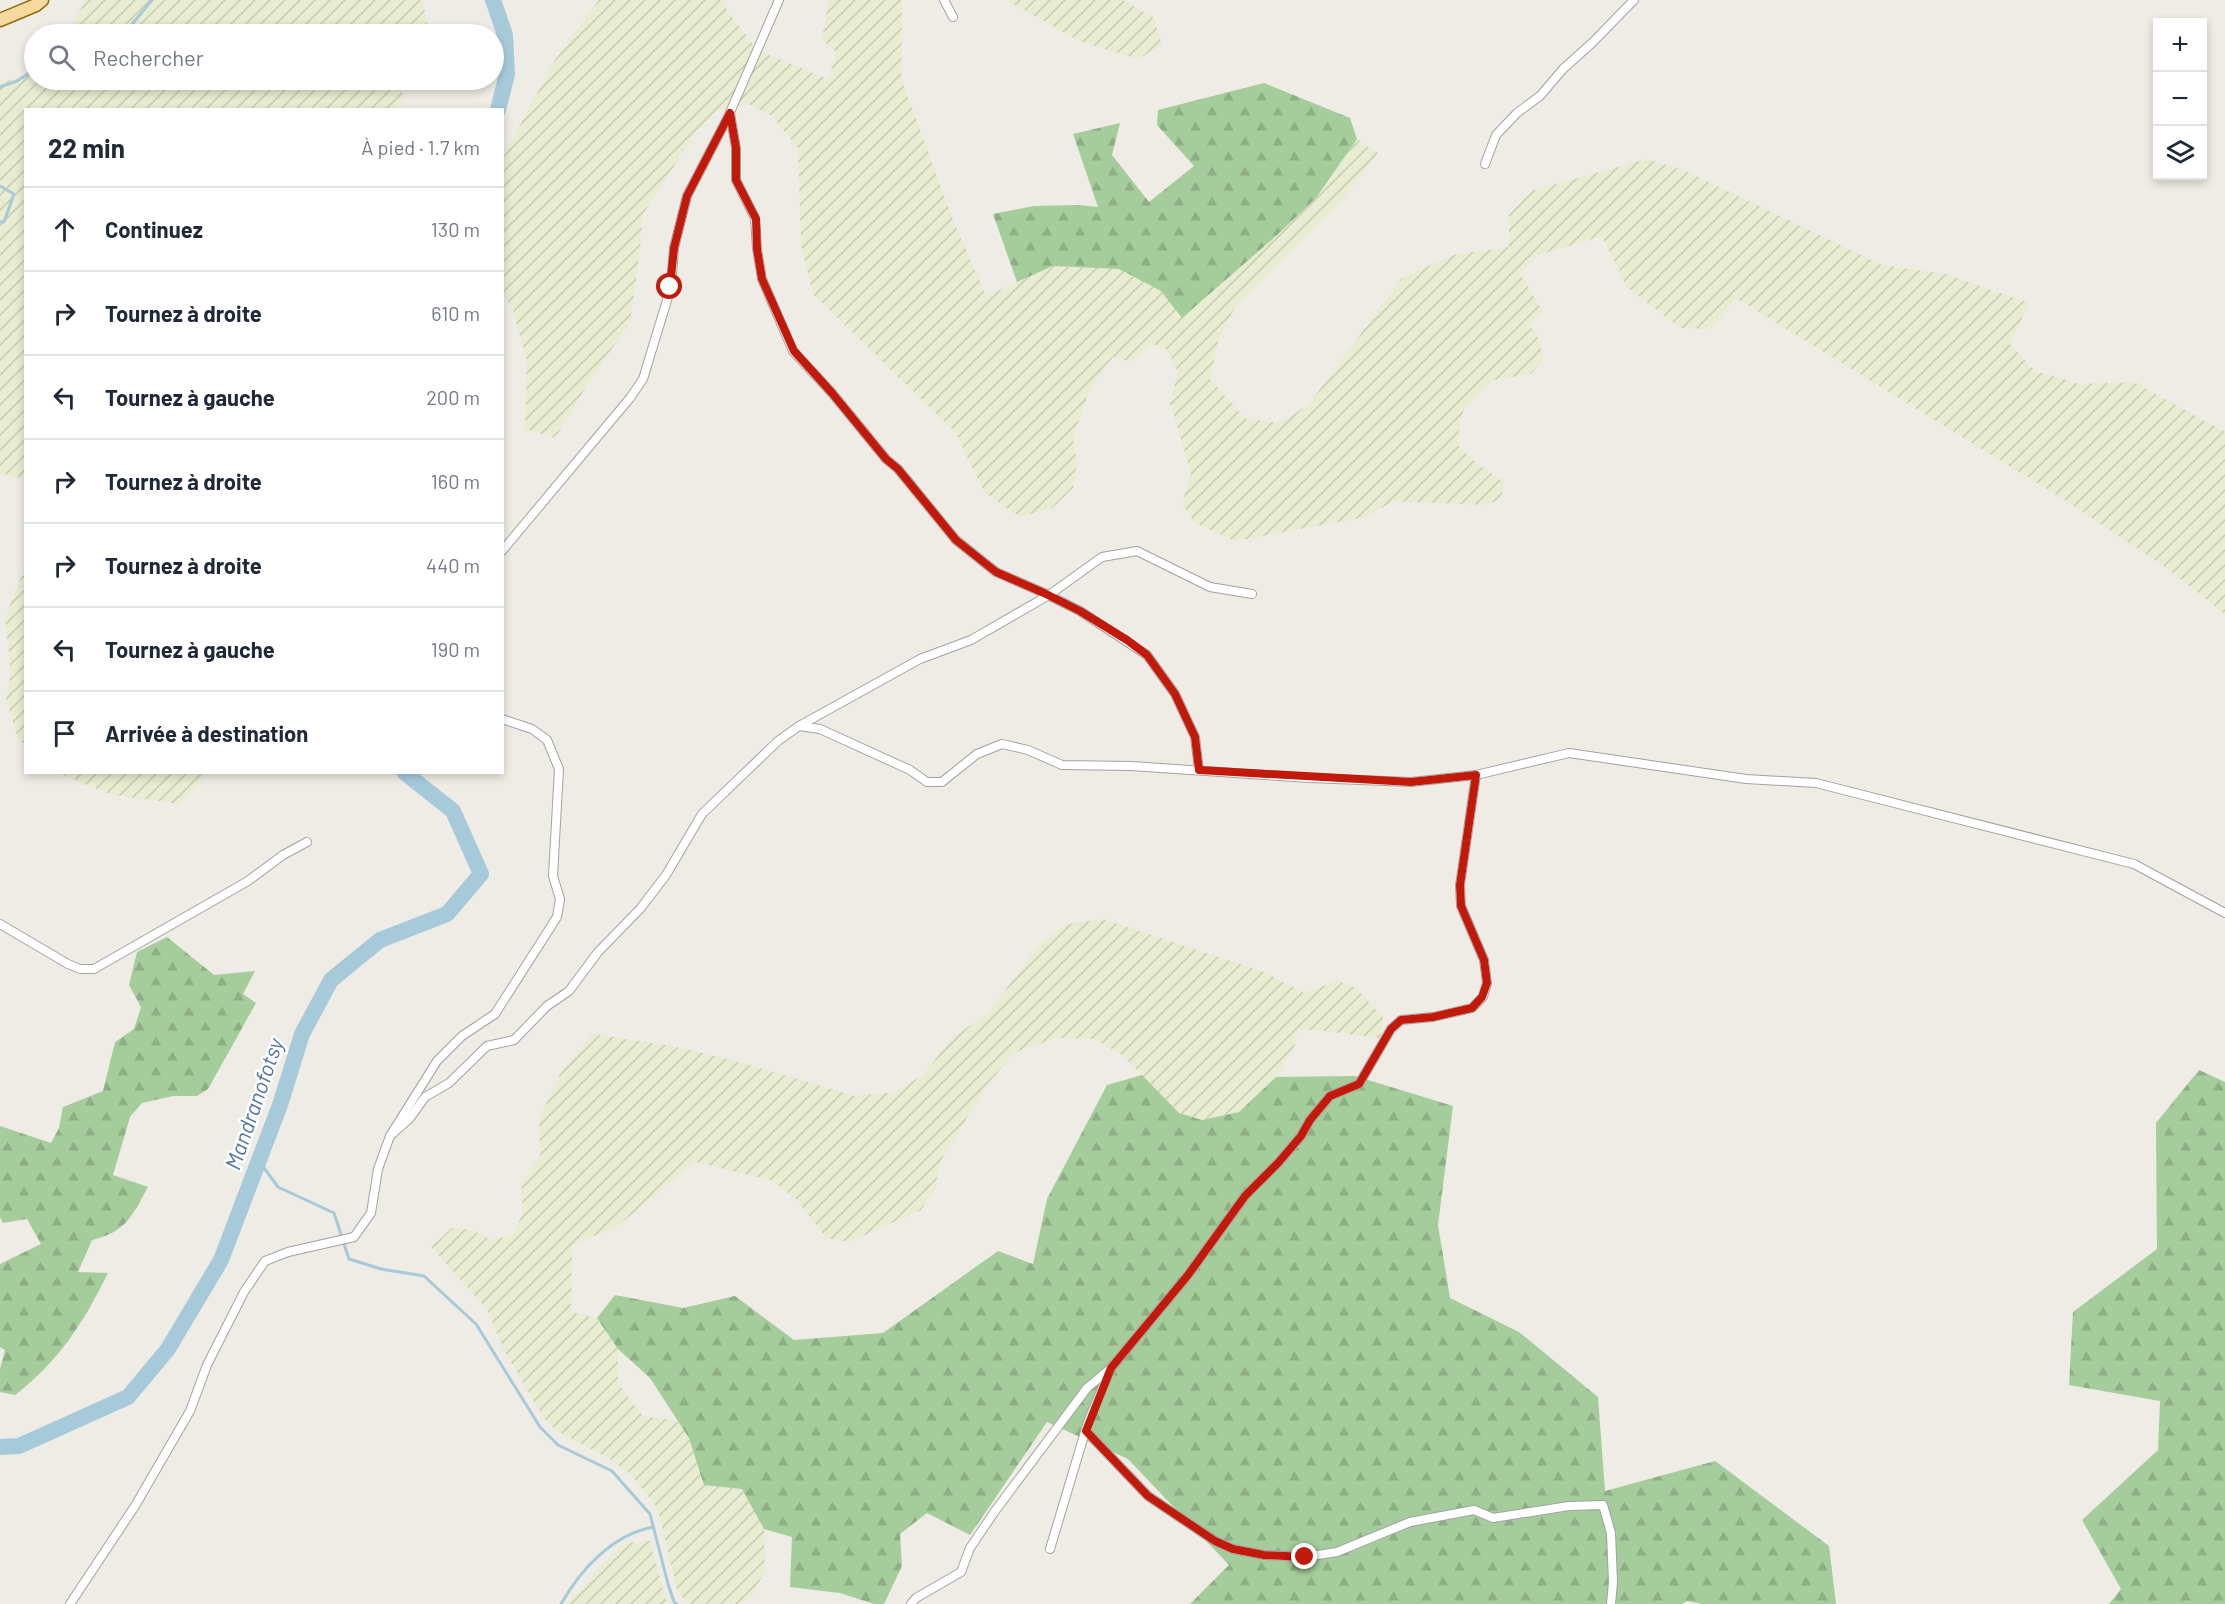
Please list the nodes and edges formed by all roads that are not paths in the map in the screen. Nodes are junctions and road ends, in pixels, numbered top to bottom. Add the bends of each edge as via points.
1 (42, 0) edge
2 (779, 0) edge
3 (944, 0) edge
4 (1634, 0) edge
5 (953, 17) dead end
6 (0, 20) edge
7 (730, 113) junction
8 (1485, 164) dead end
9 (504, 549) edge
10 (1252, 594) dead end
11 (1049, 595) junction
12 (504, 720) edge
13 (799, 726) junction
14 (1199, 770) junction
15 (1476, 775) junction
16 (307, 842) dead end
17 (2225, 913) edge
18 (0, 924) edge
19 (390, 1136) junction
20 (1111, 1368) junction
21 (1086, 1431) junction
22 (1050, 1549) dead end
23 (70, 1604) edge
24 (911, 1604) edge
25 (1611, 1604) edge

1 - 6 main road
2 - 7 street
3 - 5 street
4 - 8 street via 1496,135
7 - 9 street via 687,196 674,248 670,287 643,379
7 - 11 street via 736,180 756,219 762,279 794,351 956,540 996,572
10 - 11 street via 1210,587 1137,551 1102,557
11 - 13 street via 971,640 920,659
11 - 14 street via 1147,655 1175,694 1195,737
12 - 19 street via 532,729 547,740 559,769 553,876 560,898 557,917 495,1014 462,1036 437,1061
13 - 14 street via 820,729 910,770 927,782 942,782 977,754 1002,744 1062,765
13 - 19 street via 778,741 702,814 666,875 569,991 547,1006 514,1040 487,1046 449,1083 425,1097
14 - 15 street via 1411,782
15 - 17 street via 1569,753 1746,779 1816,783 2134,864
15 - 20 street via 1460,885 1461,906 1484,960 1487,983 1482,997 1472,1008 1401,1020 1391,1029 1359,1084 1330,1096 1301,1136 1245,1196 1188,1275
16 - 18 street via 248,881 94,969 68,964
19 - 23 street via 378,1169 371,1213 354,1237 265,1261 212,1354 184,1420 135,1506
20 - 21 street
20 - 24 street via 1087,1388 995,1511 970,1548 961,1572
21 - 22 street
21 - 25 street via 1148,1496 1215,1541 1264,1555 1305,1557 1337,1552 1410,1522 1474,1510 1493,1518 1603,1505 1611,1533

